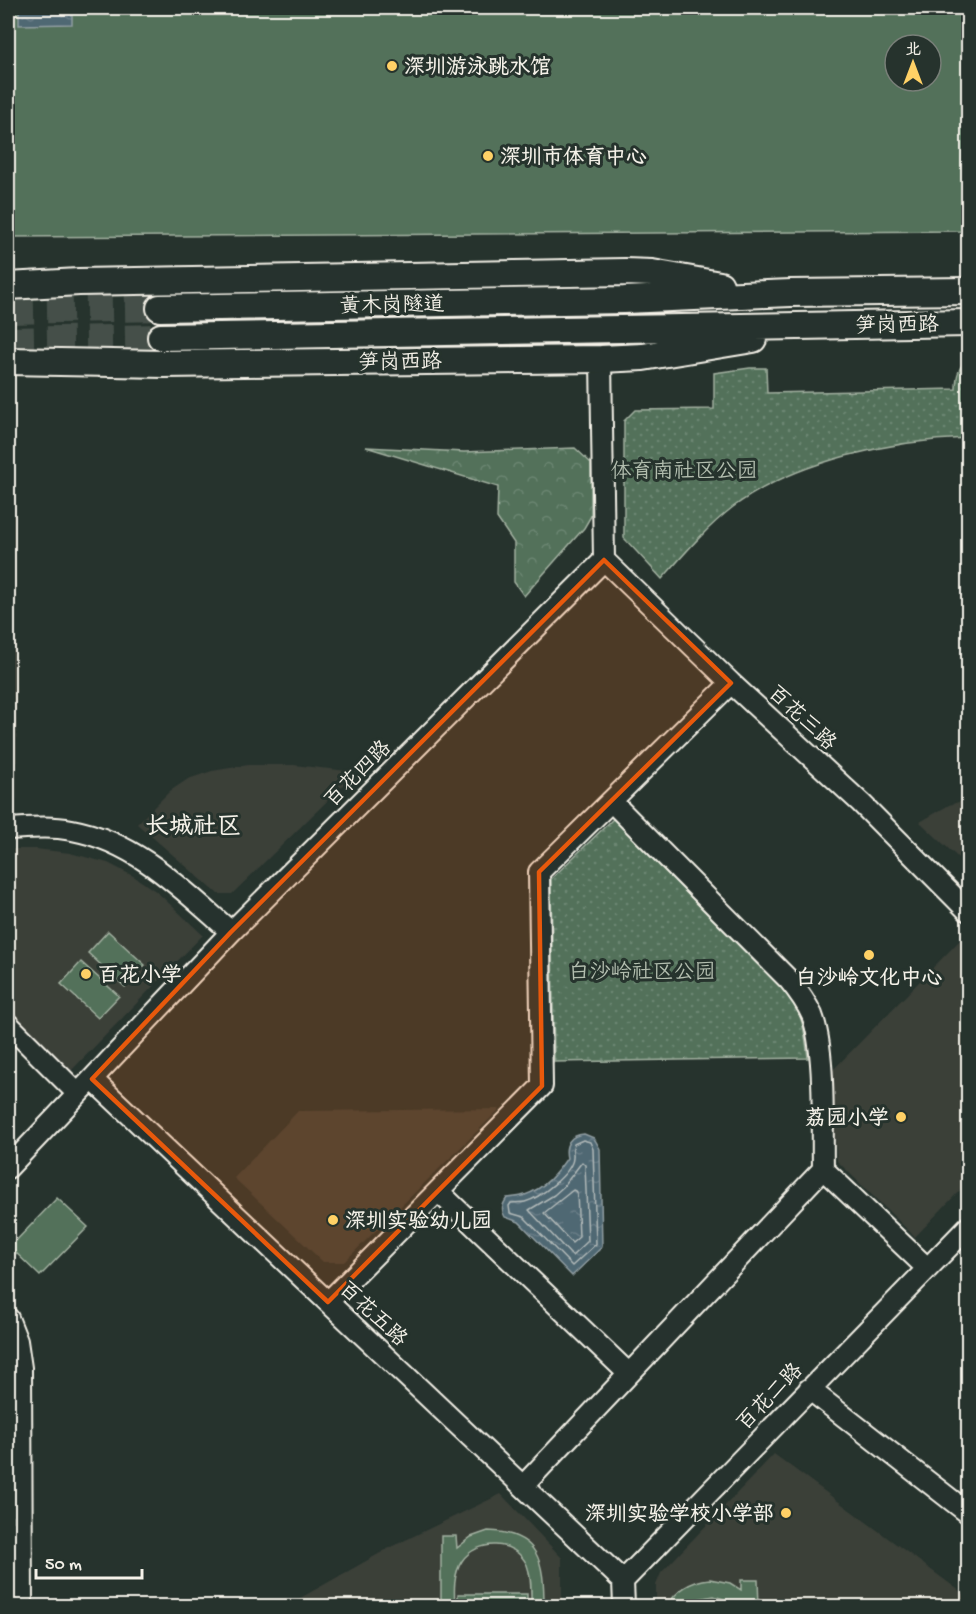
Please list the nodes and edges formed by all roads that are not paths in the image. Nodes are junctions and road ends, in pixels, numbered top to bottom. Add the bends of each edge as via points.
1 (8, 286) edge
2 (969, 291) edge
3 (791, 293) junction
4 (624, 300) joint
5 (160, 308) tunnel mouth
6 (969, 323) edge
7 (789, 326) junction
8 (624, 329) joint
9 (160, 337) tunnel mouth
10 (601, 359) junction
11 (8, 361) edge
12 (604, 560) junction
13 (731, 683) junction
14 (611, 801) junction
15 (8, 829) edge
16 (969, 911) edge
17 (231, 932) junction
18 (8, 1024) edge
19 (92, 1079) junction
20 (78, 1094) junction
21 (8, 1168) edge
22 (823, 1169) junction
23 (438, 1191) junction
24 (969, 1227) edge
25 (927, 1268) junction
26 (328, 1302) junction
27 (8, 1318) edge
28 (629, 1374) junction
29 (809, 1389) junction
30 (523, 1486) junction
31 (969, 1513) edge
32 (15, 1554) edge
33 (623, 1581) junction
34 (22, 1606) edge
35 (624, 1606) edge

1 - 3 main road, 笋岗西路 via 625,272
2 - 3 main road, 笋岗西路
3 - 4 main road, 笋岗西路
4 - 5 main road, 黄木岗隧道
6 - 7 main road, 笋岗西路
7 - 8 main road, 笋岗西路
7 - 10 main road, 笋岗西路 via 750,339 643,357
8 - 9 main road, 黄木岗隧道
10 - 11 main road, 笋岗西路 via 164,364
10 - 12 street
12 - 13 street, 百花三路
12 - 17 street, 百花四路
13 - 14 street
13 - 16 street, 百花三路
14 - 22 street via 789,980 805,1001 818,1042
14 - 23 street via 539,872 542,1086
15 - 17 street via 70,829 117,844 163,873
17 - 19 street, 百花四路
18 - 20 street
19 - 20 street, 百花四路
19 - 26 street, 百花五路
20 - 21 street, 百花四路
22 - 25 street
22 - 28 street
23 - 26 street
23 - 28 street
24 - 25 street, 百花二路
25 - 29 street, 百花二路
26 - 30 street, 百花五路
27 - 32 street via 21,1368
28 - 30 street
29 - 31 street
29 - 33 street, 百花二路
30 - 33 street, 百花五路
32 - 34 street
33 - 35 street

